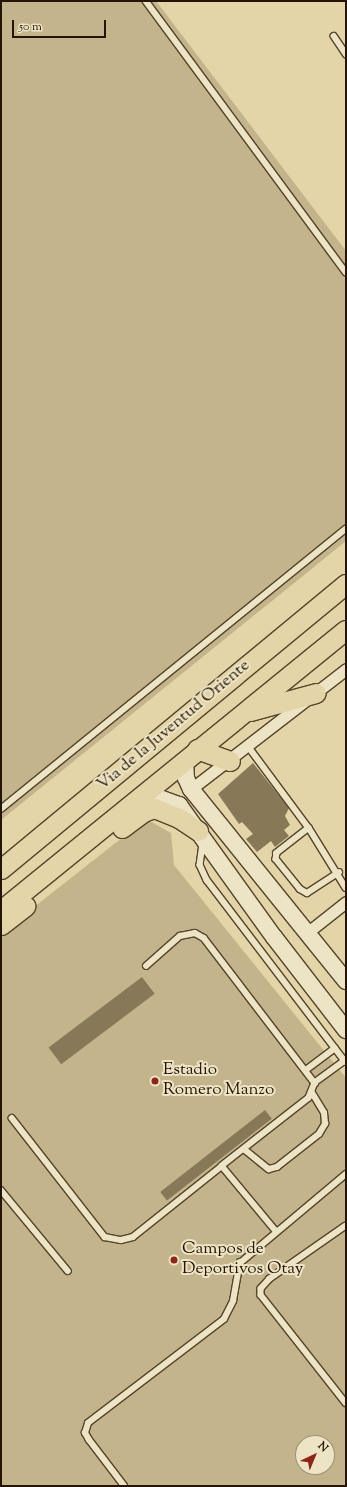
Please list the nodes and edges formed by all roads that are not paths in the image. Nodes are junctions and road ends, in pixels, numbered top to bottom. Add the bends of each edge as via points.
1 (146, 1) edge
2 (334, 36) dead end
3 (346, 54) edge
4 (346, 272) edge
5 (346, 529) edge
6 (346, 584) edge
7 (344, 632) edge
8 (346, 668) edge
9 (316, 693) junction
10 (240, 713) junction
11 (248, 746) junction
12 (191, 754) junction
13 (230, 761) junction
14 (191, 789) junction
15 (135, 801) junction
16 (1, 809) edge
17 (309, 828) junction
18 (201, 835) junction
19 (1, 869) edge
20 (338, 872) junction
21 (346, 888) edge
22 (346, 902) edge
23 (1, 910) edge
24 (1, 925) edge
25 (308, 932) junction
26 (146, 966) dead end
27 (346, 981) edge
28 (346, 1030) edge
29 (335, 1048) junction
30 (346, 1061) edge
31 (306, 1070) junction
32 (315, 1083) junction
33 (312, 1093) junction
34 (12, 1118) dead end
35 (244, 1149) junction
36 (222, 1166) junction
37 (346, 1174) edge
38 (1, 1190) edge
39 (346, 1226) edge
40 (276, 1231) junction
41 (68, 1271) dead end
42 (346, 1403) edge
43 (124, 1486) edge

1 - 4 lane
2 - 3 lane
5 - 16 lane
6 - 19 highway, Via de la Juventud Oriente
7 - 10 highway, Via de la Juventud Oriente
8 - 9 street
9 - 10 highway
9 - 11 street
10 - 12 highway, Via de la Juventud Oriente
11 - 13 street
11 - 17 lane
12 - 13 highway
12 - 14 main road via 186,778
12 - 15 highway, Via de la Juventud Oriente
13 - 14 street
14 - 25 main road
15 - 18 main road via 154,796 167,798 179,805
15 - 23 highway, Via de la Juventud Oriente
17 - 20 lane
17 - 20 lane via 277,853 276,859 300,889 307,893
18 - 24 highway via 166,812 154,808 143,812
18 - 28 main road via 274,937
18 - 29 lane via 200,865 207,880
20 - 21 lane
22 - 25 street
25 - 27 main road
26 - 31 lane via 180,936 195,933 204,938
29 - 30 lane
29 - 31 lane
30 - 32 lane
31 - 32 lane
32 - 33 lane
33 - 35 lane
33 - 35 lane via 324,1113 325,1124 319,1134 276,1167 269,1169
34 - 36 lane via 105,1236 112,1240 133,1237
35 - 36 lane
36 - 40 lane
37 - 40 lane
38 - 41 lane
39 - 42 lane via 264,1284 261,1295
40 - 43 lane via 240,1263 230,1310 224,1318 88,1423 85,1432 89,1440

